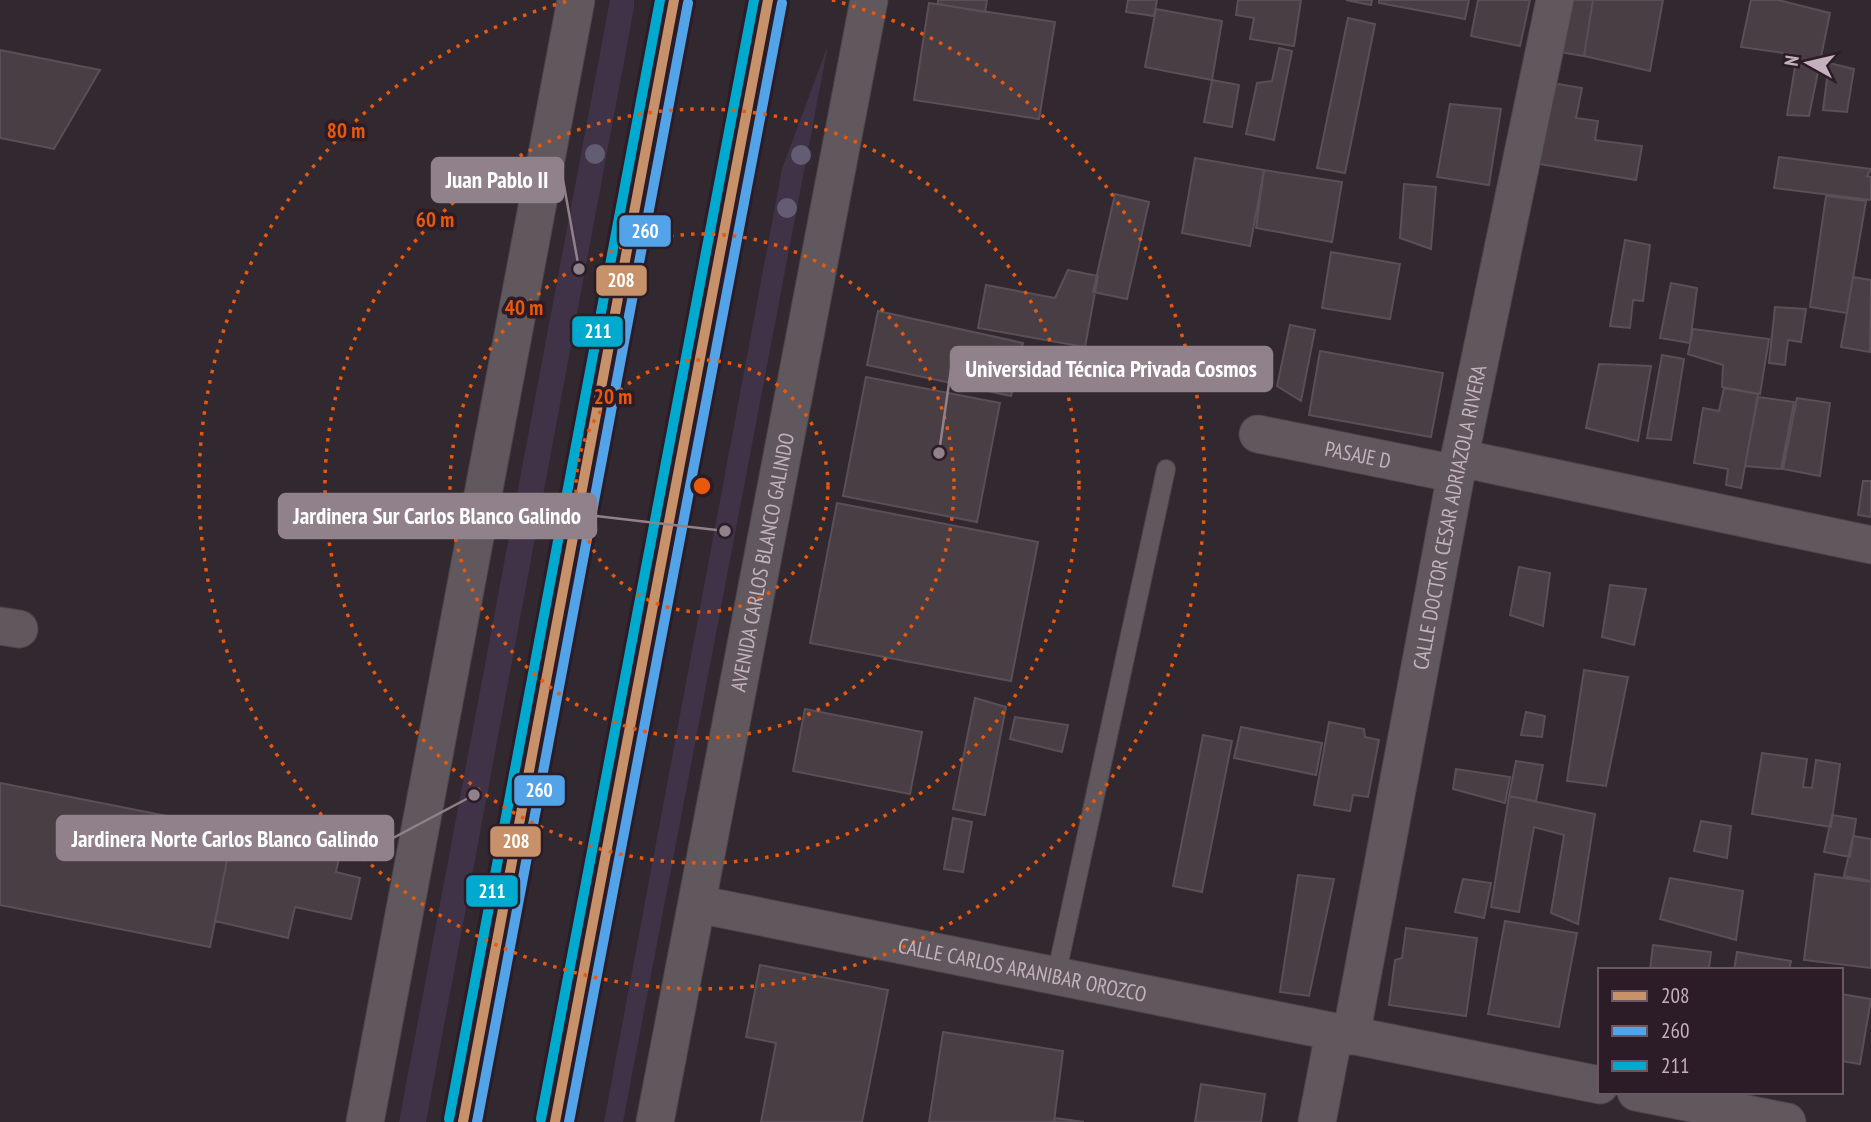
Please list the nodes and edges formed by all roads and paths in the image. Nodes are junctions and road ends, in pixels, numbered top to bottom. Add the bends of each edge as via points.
1 (576, 0) edge
2 (674, 0) edge
3 (768, 0) edge
4 (869, 0) edge
5 (1555, 0) edge
6 (1258, 434) dead end
7 (1458, 466) junction
8 (1166, 469) dead end
9 (1871, 545) edge
10 (697, 904) junction
11 (1056, 976) junction
12 (1343, 1034) junction
13 (1598, 1085) edge
14 (1646, 1094) edge
15 (365, 1122) edge
16 (463, 1122) edge
17 (555, 1122) edge
18 (655, 1122) edge
19 (1317, 1122) edge
20 (1787, 1122) edge

1 - 15 street
2 - 16 highway
3 - 17 highway
4 - 10 street, AVENIDA CARLOS BLANCO GALINDO
5 - 7 street, CALLE DOCTOR CESAR ADRIAZOLA RIVERA
6 - 7 street, PASAJE D
7 - 9 street, PASAJE D
7 - 12 street, CALLE DOCTOR CESAR ADRIAZOLA RIVERA
8 - 11 lane
10 - 11 street, CALLE CARLOS ARANIBAR OROZCO
10 - 18 street, AVENIDA CARLOS BLANCO GALINDO
11 - 12 street, CALLE CARLOS ARANIBAR OROZCO
12 - 13 street, CALLE CARLOS ARANIBAR OROZCO
12 - 19 street, CALLE DOCTOR CESAR ADRIAZOLA RIVERA
14 - 20 street

